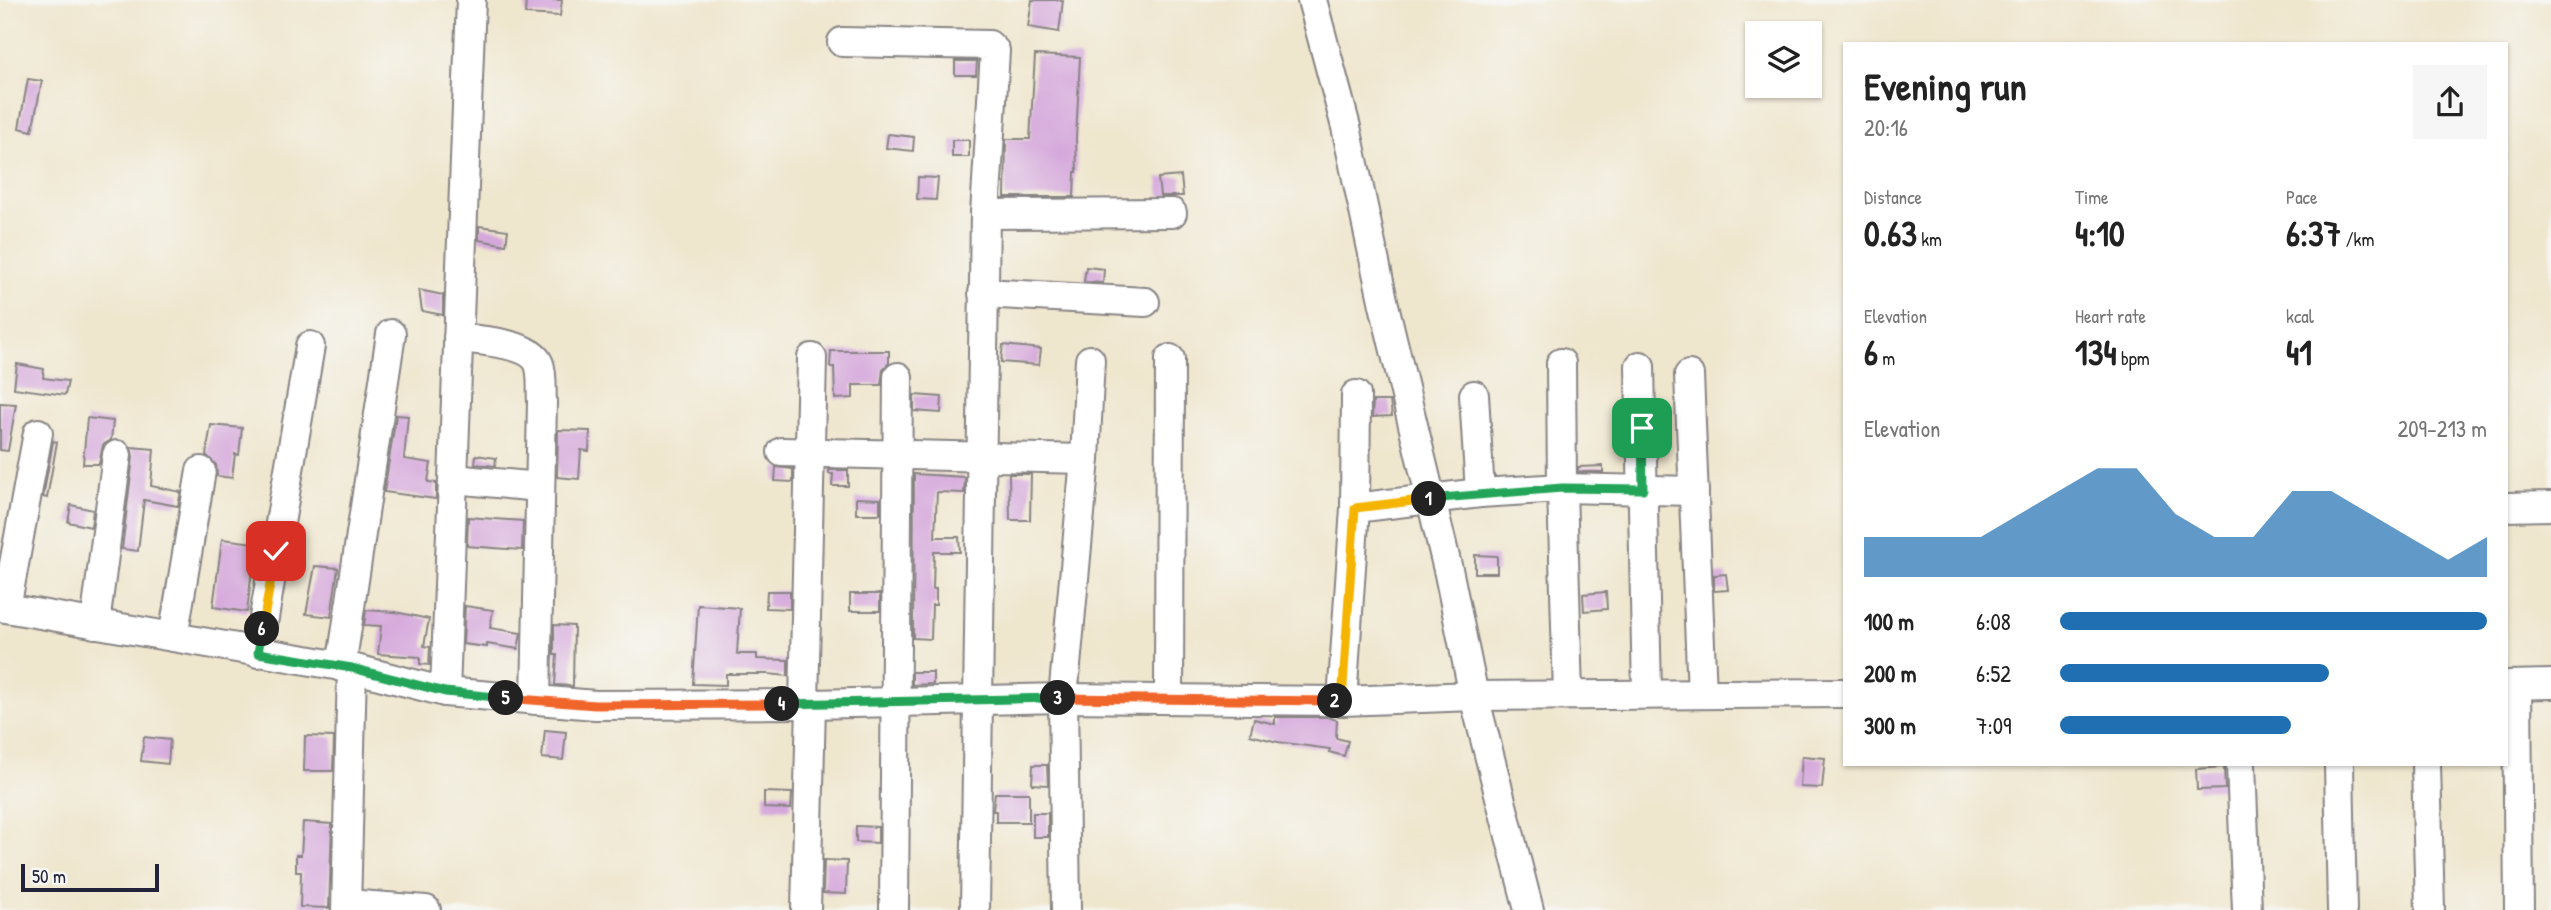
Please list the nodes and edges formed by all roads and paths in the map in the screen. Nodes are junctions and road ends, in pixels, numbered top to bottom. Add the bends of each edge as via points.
1 (471, 0) edge
2 (1312, 0) edge
3 (842, 42) dead end
4 (1171, 213) dead end
5 (985, 214) junction
6 (983, 293) junction
7 (1145, 302) dead end
8 (391, 334) dead end
9 (458, 338) junction
10 (310, 346) dead end
11 (812, 358) dead end
12 (1170, 359) dead end
13 (1090, 360) dead end
14 (1561, 363) dead end
15 (1640, 366) dead end
16 (1689, 375) dead end
17 (898, 377) dead end
18 (1356, 395) dead end
19 (1474, 395) dead end
20 (38, 433) dead end
21 (795, 452) junction
22 (898, 453) junction
23 (117, 455) dead end
24 (980, 456) junction
25 (1085, 459) junction
26 (201, 471) dead end
27 (453, 479) junction
28 (540, 487) junction
29 (1562, 488) junction
30 (1643, 489) junction
31 (1694, 491) junction
32 (1480, 493) junction
33 (1431, 499) junction
34 (2551, 506) edge
35 (2508, 507) edge
36 (1355, 508) junction
37 (3, 608) edge
38 (95, 624) junction
39 (173, 637) junction
40 (258, 653) junction
41 (346, 668) junction
42 (2551, 684) edge
43 (2511, 685) edge
44 (445, 692) junction
45 (1843, 693) edge
46 (1702, 694) junction
47 (1568, 695) junction
48 (1647, 695) junction
49 (1474, 696) junction
50 (1063, 698) junction
51 (979, 699) junction
52 (1169, 699) junction
53 (536, 700) junction
54 (895, 701) junction
55 (1342, 701) junction
56 (808, 704) junction
57 (2241, 766) edge
58 (2340, 766) edge
59 (2426, 766) edge
60 (347, 907) edge
61 (426, 910) edge
62 (806, 910) edge
63 (894, 910) edge
64 (975, 910) edge
65 (1066, 910) edge
66 (1529, 910) edge
67 (2247, 910) edge
68 (2342, 910) edge
69 (2430, 910) edge
70 (2519, 910) edge

1 - 9 street
2 - 33 street via 1346,127
3 - 5 street via 994,48
4 - 5 street
5 - 6 street
6 - 7 street
6 - 24 street
8 - 41 street
9 - 27 street
9 - 28 street via 523,350 539,362
10 - 40 street
11 - 21 street
12 - 52 street
13 - 25 street
14 - 29 street
15 - 30 street
16 - 31 street
17 - 22 street
18 - 36 street
19 - 32 street
20 - 37 street
21 - 22 street
21 - 56 street
22 - 24 street
22 - 54 street
23 - 38 street
24 - 25 street
24 - 51 street
25 - 50 street
26 - 39 street
27 - 28 street
27 - 44 street
28 - 53 street
29 - 30 street
29 - 32 street
29 - 47 street
30 - 31 street
30 - 48 street
31 - 46 street
32 - 33 street
33 - 36 street
33 - 49 street
34 - 35 street
36 - 55 street
37 - 38 street
38 - 39 street
39 - 40 street
40 - 41 street
41 - 44 street
41 - 60 street
42 - 43 street
43 - 70 street
44 - 53 street
45 - 46 street
46 - 48 street
47 - 48 street
47 - 49 street
49 - 55 street
49 - 66 street
50 - 51 street
50 - 52 street
50 - 65 street
51 - 54 street
51 - 64 street
52 - 55 street
53 - 56 street via 595,705
54 - 56 street
54 - 63 street
56 - 62 street
57 - 67 street
58 - 68 street
59 - 69 street
60 - 61 street

